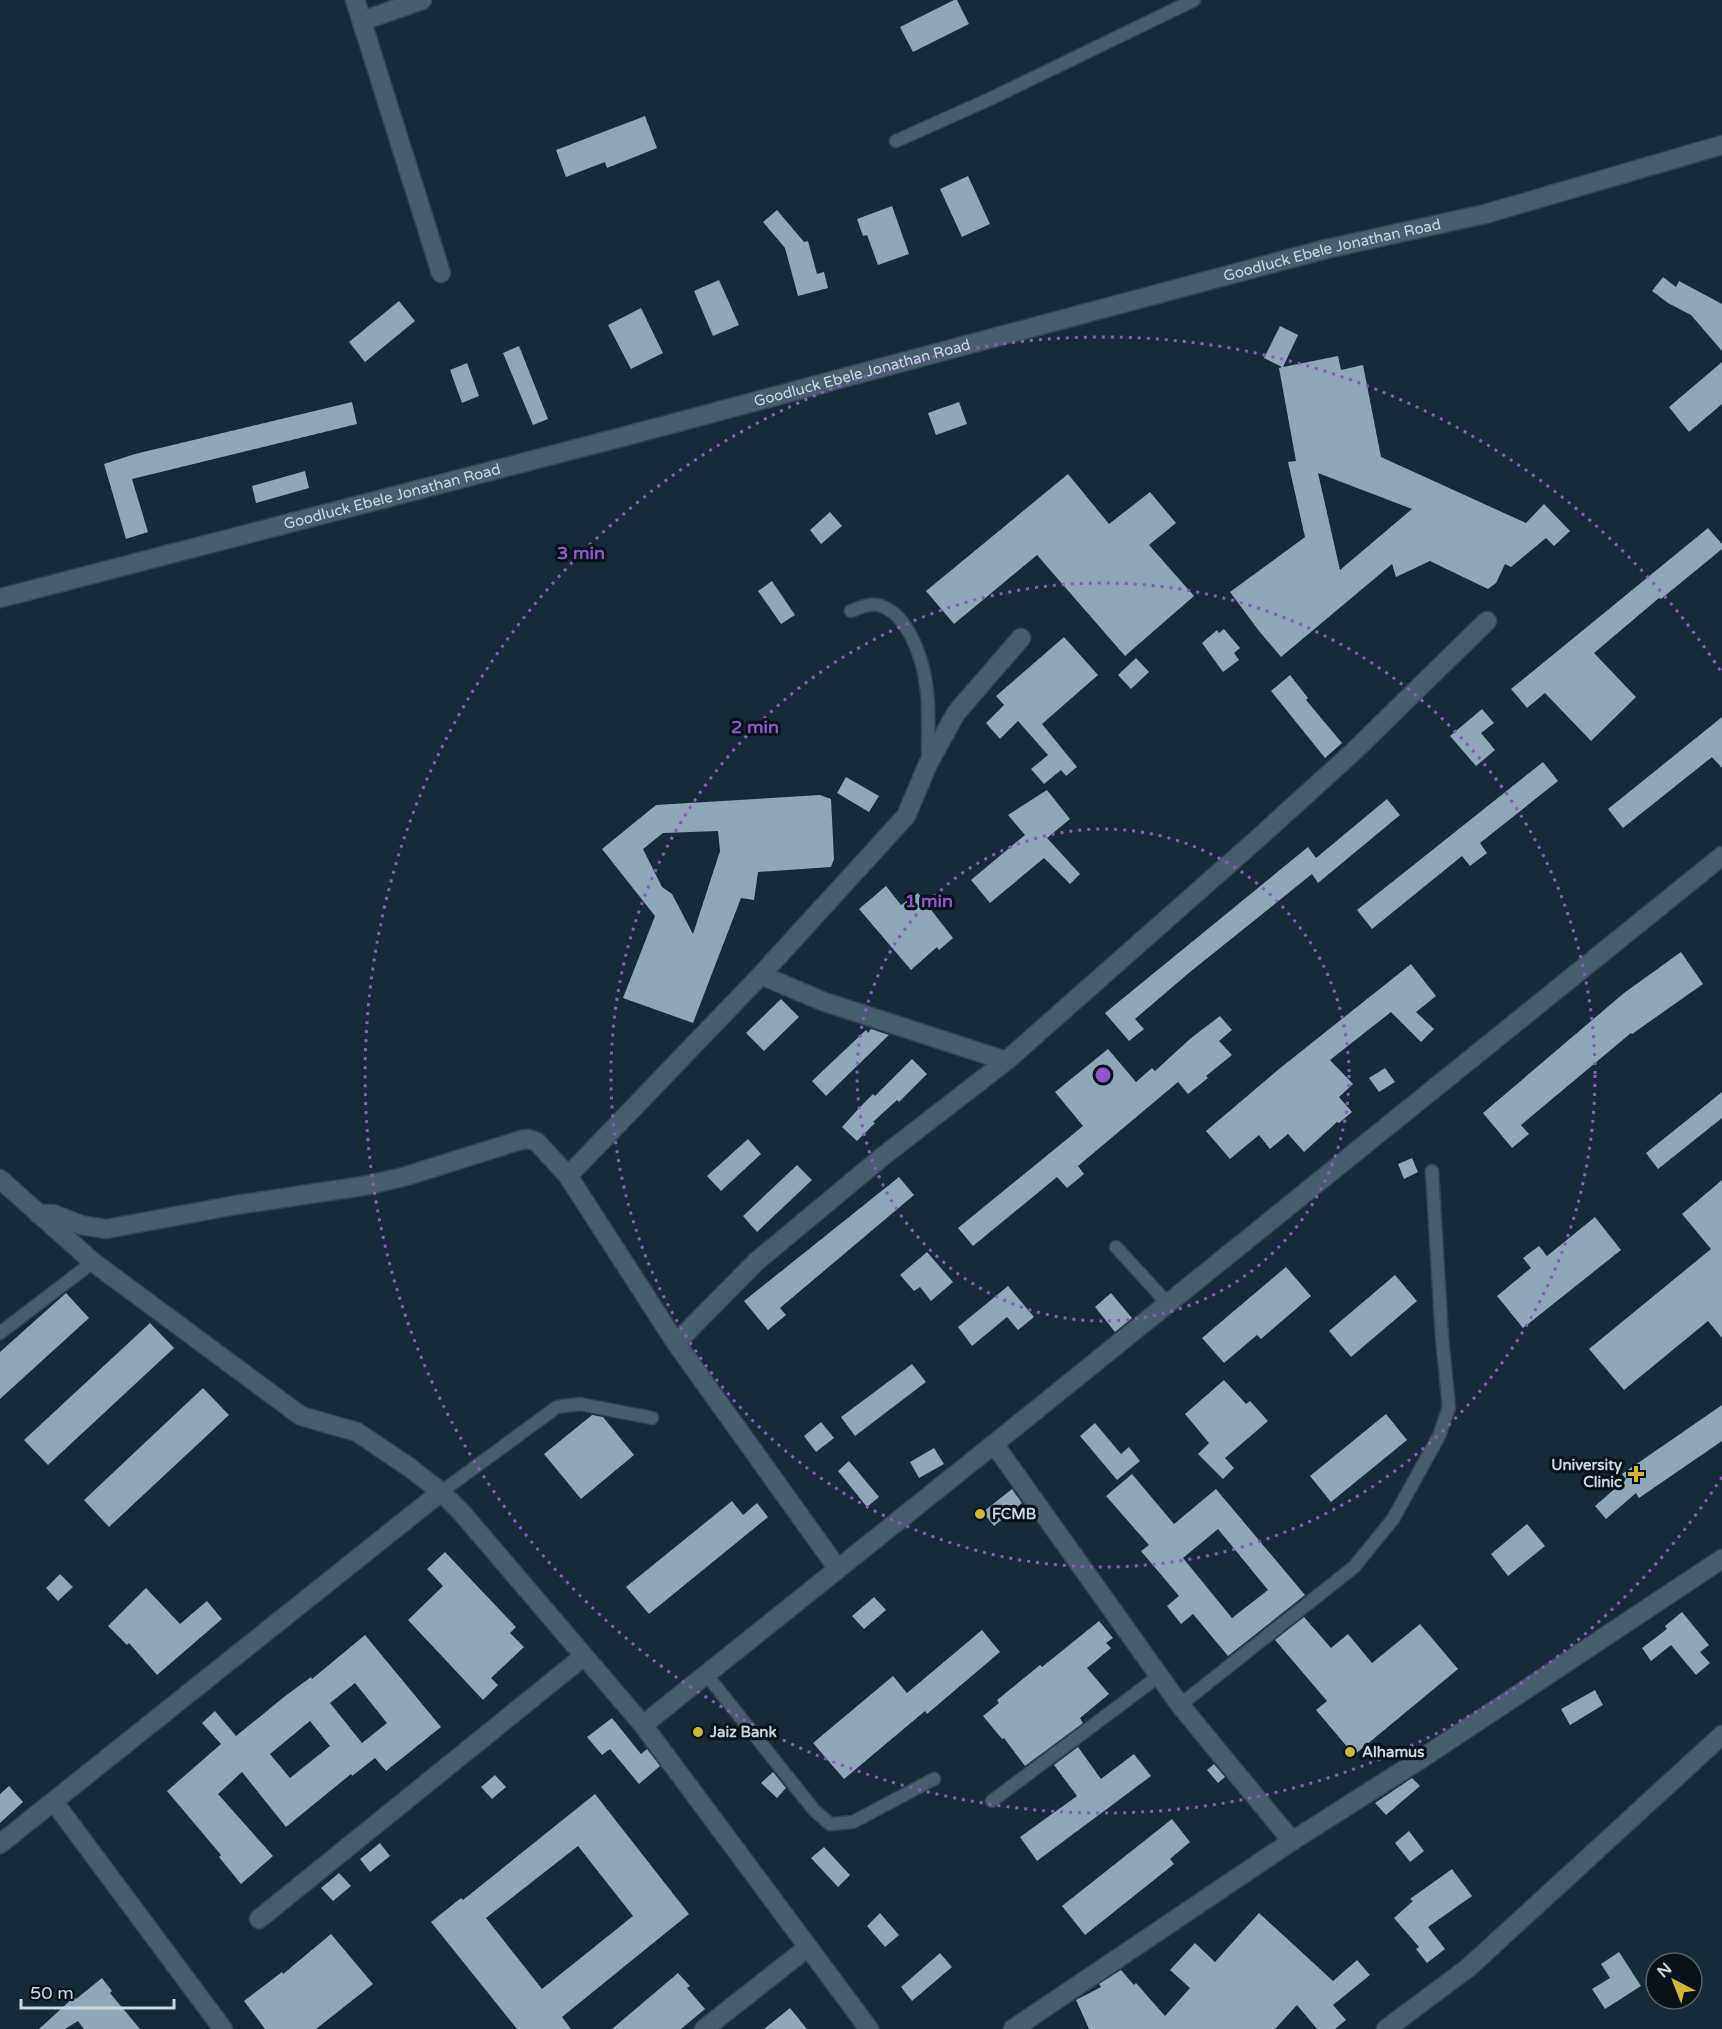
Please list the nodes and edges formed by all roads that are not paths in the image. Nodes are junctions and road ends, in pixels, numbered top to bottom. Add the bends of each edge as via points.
1 (356, 0) edge
2 (422, 0) edge
3 (1194, 0) edge
4 (362, 21) junction
5 (896, 141) dead end
6 (1722, 145) edge
7 (441, 273) dead end
8 (0, 598) edge
9 (851, 611) dead end
10 (1487, 621) dead end
11 (1021, 638) dead end
12 (928, 764) junction
13 (1722, 856) edge
14 (761, 975) junction
15 (1006, 1061) junction
16 (1432, 1171) dead end
17 (568, 1176) junction
18 (0, 1179) edge
19 (38, 1214) junction
20 (1116, 1247) dead end
21 (93, 1262) junction
22 (1168, 1304) junction
23 (0, 1333) edge
24 (676, 1343) junction
25 (652, 1418) dead end
26 (994, 1444) junction
27 (441, 1492) junction
28 (1722, 1559) edge
29 (838, 1569) junction
30 (584, 1656) junction
31 (706, 1674) junction
32 (1159, 1676) junction
33 (1180, 1705) junction
34 (643, 1725) junction
35 (1722, 1735) edge
36 (934, 1779) dead end
37 (992, 1801) dead end
38 (54, 1802) junction
39 (1292, 1841) junction
40 (0, 1844) edge
41 (259, 1919) dead end
42 (807, 1948) junction
43 (223, 2029) edge
44 (704, 2029) edge
45 (869, 2029) edge
46 (1013, 2029) edge
47 (1386, 2029) edge

1 - 4 street
2 - 4 street
3 - 5 lane
4 - 7 street
6 - 8 street, Goodluck Ebele Jonathan Road via 1485,214 1326,249
9 - 12 lane via 876,604 894,612 915,641 926,683
10 - 15 street via 1352,753
11 - 12 street via 956,713
12 - 14 street via 906,816
13 - 22 street
14 - 15 street via 822,1001
14 - 17 street
15 - 24 street via 757,1261
16 - 33 lane via 1449,1407 1439,1436 1393,1519 1354,1567
17 - 19 street via 544,1147 528,1139 363,1186 106,1229 53,1214
17 - 24 street
18 - 19 street
19 - 21 street
20 - 22 lane
21 - 23 lane
21 - 27 street via 301,1416 357,1432
22 - 26 street
24 - 29 street
25 - 27 lane via 580,1404 556,1407
26 - 29 street
26 - 32 street
27 - 30 street
27 - 38 street
28 - 39 street
29 - 31 street
30 - 34 street
30 - 41 street
31 - 34 street
31 - 36 lane via 814,1810 830,1824 853,1822
32 - 33 street
32 - 37 lane
33 - 39 street
34 - 42 street
35 - 47 street via 1468,1968
38 - 40 street
38 - 43 street
39 - 46 street
42 - 44 street
42 - 45 street

